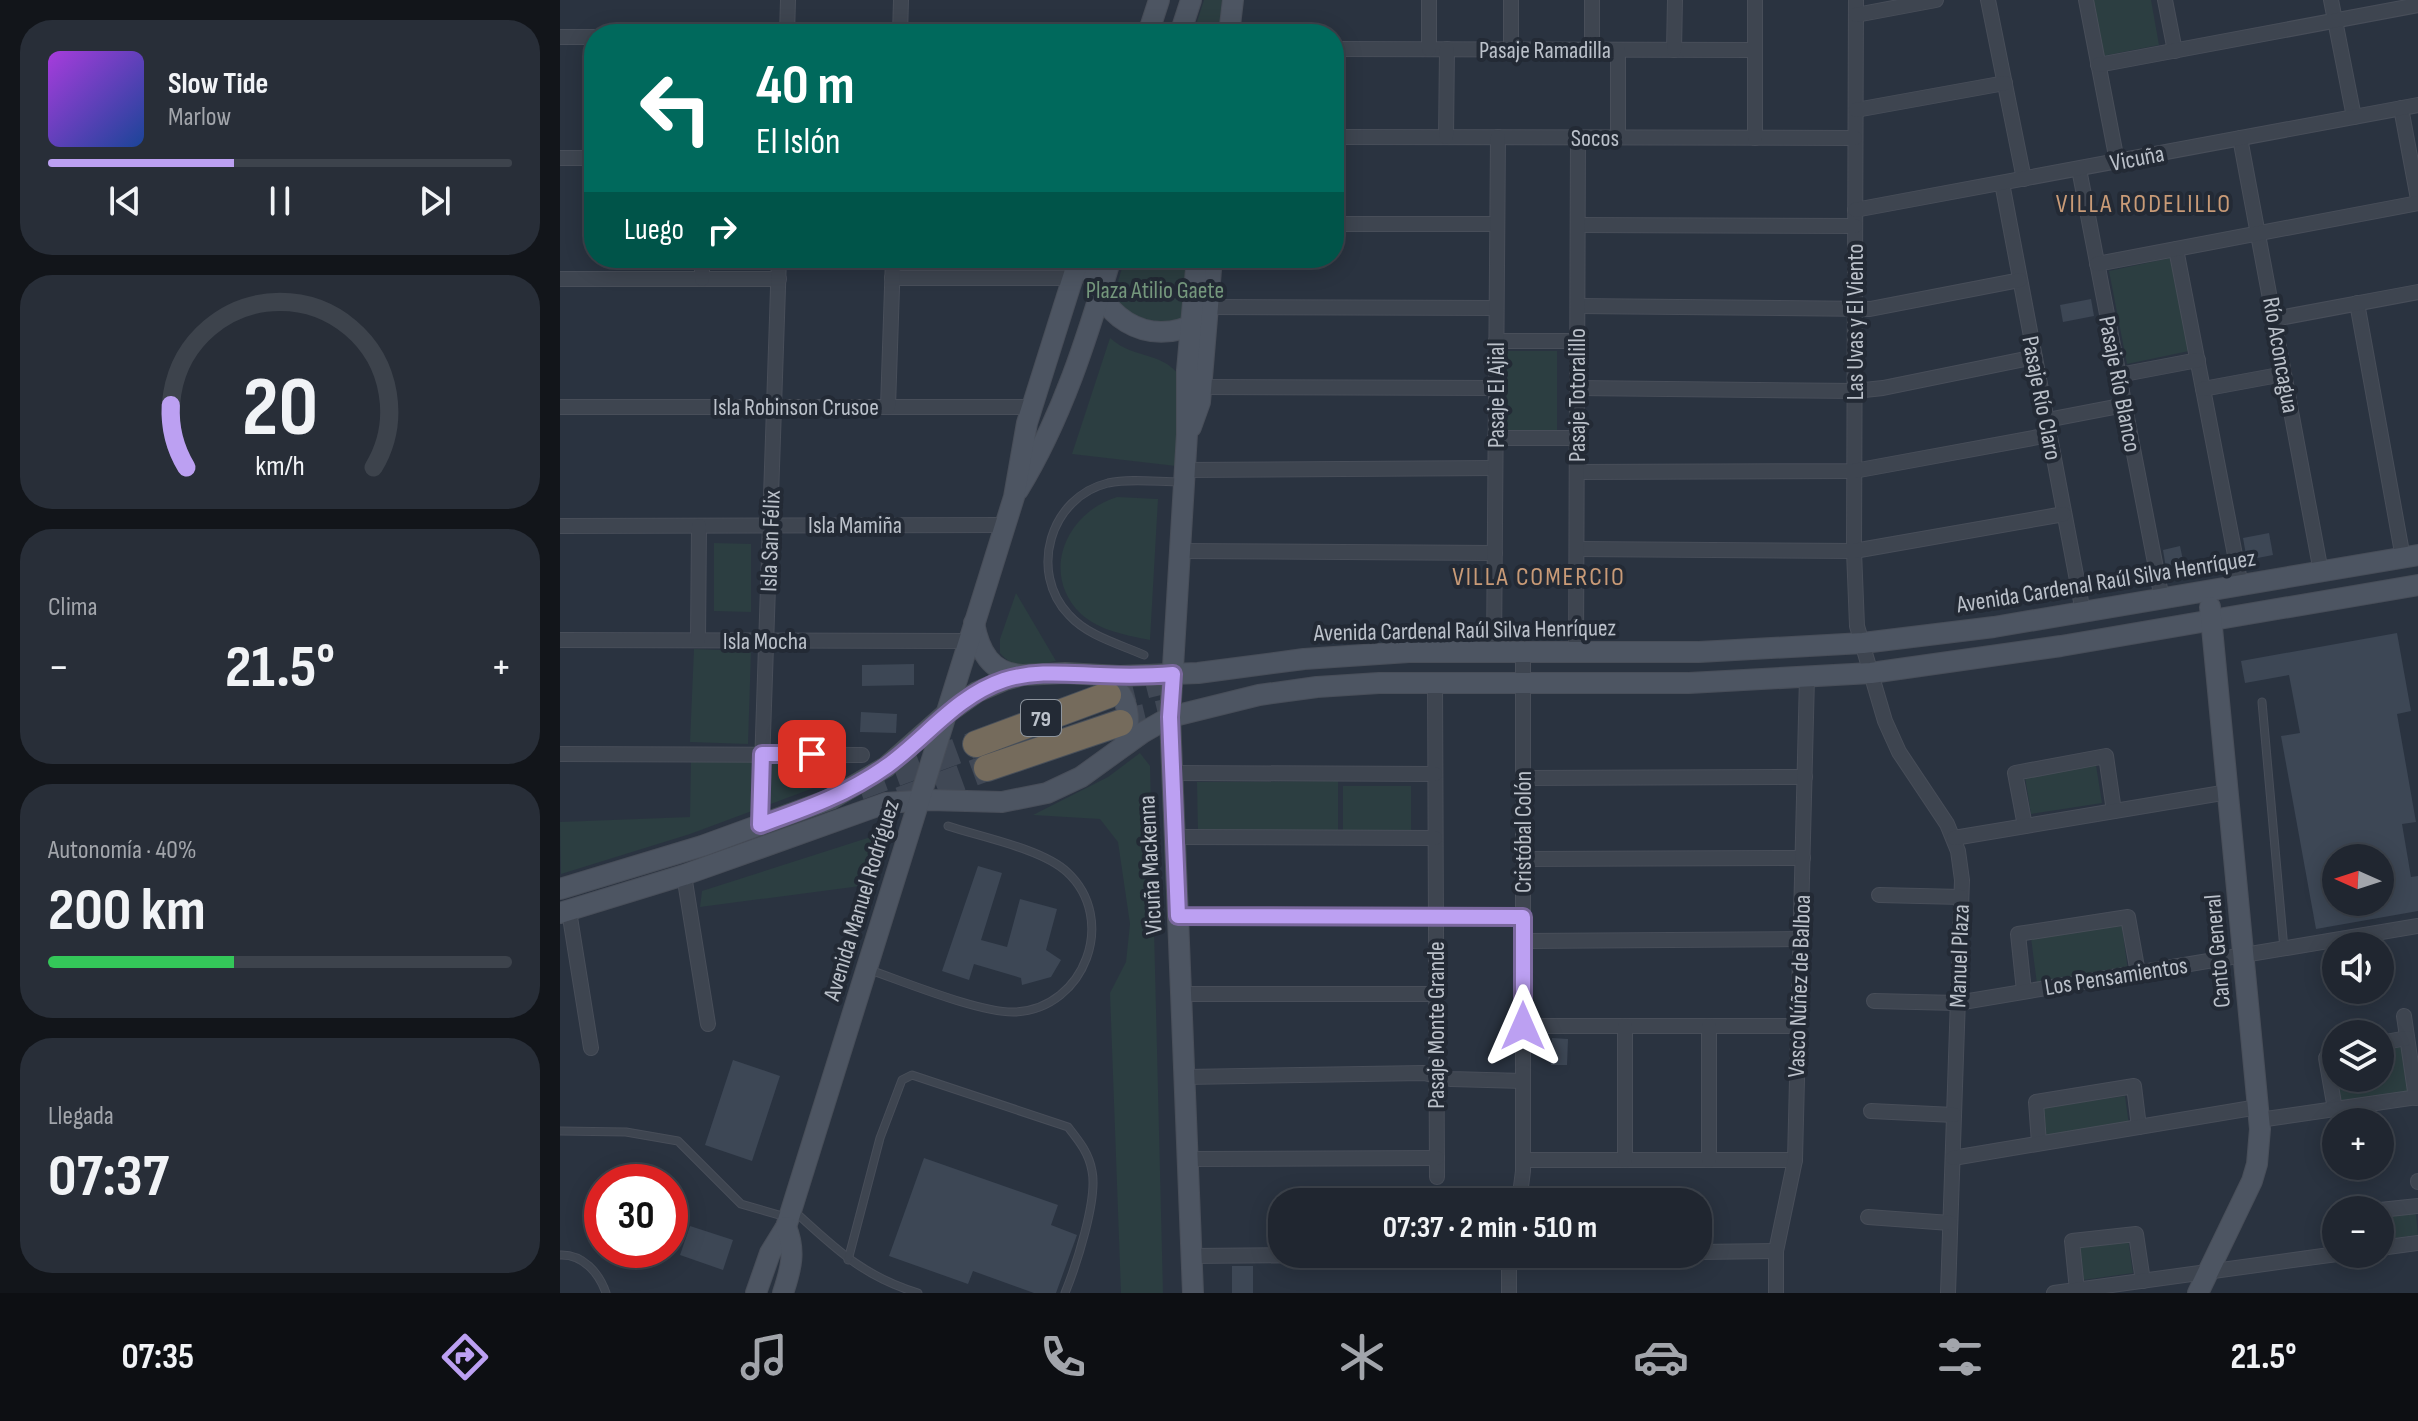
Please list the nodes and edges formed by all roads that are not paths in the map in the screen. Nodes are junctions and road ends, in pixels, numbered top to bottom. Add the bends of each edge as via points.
1 (788, 0) edge
2 (901, 0) edge
3 (1159, 0) edge
4 (1191, 0) edge
5 (1233, 0) edge
6 (1429, 0) edge
7 (1511, 0) edge
8 (1592, 0) edge
9 (1675, 0) edge
10 (1755, 0) edge
11 (1936, 0) edge
12 (1988, 0) edge
13 (2086, 0) edge
14 (2165, 0) edge
15 (2331, 0) edge
16 (2418, 5) edge
17 (1856, 8) edge
18 (2335, 20) junction
19 (787, 24) edge
20 (900, 24) edge
21 (1151, 24) edge
22 (1183, 24) edge
23 (1230, 24) edge
24 (560, 37) edge
25 (584, 37) edge
26 (1344, 49) edge
27 (1429, 49) junction
28 (1447, 49) junction
29 (1511, 50) junction
30 (1592, 50) junction
31 (1618, 50) junction
32 (1674, 50) junction
33 (1755, 50) junction
34 (2175, 51) junction
35 (2098, 65) junction
36 (2005, 83) junction
37 (2418, 105) edge
38 (2401, 108) junction
39 (1856, 110) junction
40 (2354, 117) junction
41 (1344, 137) edge
42 (1446, 137) junction
43 (1498, 137) junction
44 (1578, 137) junction
45 (1618, 138) junction
46 (1755, 138) junction
47 (1855, 138) junction
48 (2240, 138) junction
49 (560, 158) edge
50 (584, 158) edge
51 (2117, 161) junction
52 (2079, 169) junction
53 (2024, 179) junction
54 (2002, 183) junction
55 (2418, 201) edge
56 (1855, 218) junction
57 (1344, 224) edge
58 (1497, 224) junction
59 (1578, 225) junction
60 (2258, 233) junction
61 (2176, 249) junction
62 (2097, 264) junction
63 (702, 268) edge
64 (779, 268) edge
65 (892, 268) edge
66 (1076, 268) edge
67 (1090, 268) edge
68 (1108, 268) edge
69 (1198, 268) edge
70 (1210, 268) edge
71 (892, 278) junction
72 (1072, 278) junction
73 (560, 279) edge
74 (702, 279) junction
75 (779, 279) junction
76 (2020, 280) junction
77 (2418, 292) edge
78 (1099, 297) junction
79 (2357, 303) junction
80 (1578, 306) junction
81 (1496, 308) junction
82 (1855, 309) junction
83 (1202, 317) junction
84 (2274, 319) junction
85 (1161, 332) junction
86 (1496, 341) junction
87 (1578, 341) junction
88 (2035, 357) junction
89 (2198, 360) junction
90 (1187, 370) junction
91 (2284, 374) junction
92 (2119, 375) junction
93 (1202, 387) junction
94 (1496, 388) junction
95 (1577, 388) junction
96 (2203, 389) junction
97 (1855, 391) junction
98 (2125, 405) junction
99 (560, 407) edge
100 (774, 407) junction
101 (888, 407) junction
102 (1032, 407) junction
103 (2048, 428) junction
104 (1187, 434) junction
105 (1495, 438) junction
106 (1577, 438) junction
107 (1495, 468) junction
108 (1854, 471) junction
109 (1577, 472) junction
110 (1184, 476) junction
111 (1014, 497) junction
112 (2064, 514) junction
113 (770, 525) junction
114 (1005, 525) junction
115 (560, 526) edge
116 (699, 526) junction
117 (1577, 549) junction
118 (1180, 551) junction
119 (1854, 551) junction
120 (1495, 553) junction
121 (2411, 556) edge
122 (2321, 572) junction
123 (2418, 585) edge
124 (2241, 586) junction
125 (2207, 592) junction
126 (2162, 599) junction
127 (2083, 612) junction
128 (2212, 619) junction
129 (972, 632) junction
130 (560, 640) edge
131 (698, 640) junction
132 (766, 641) junction
133 (1863, 643) junction
134 (1494, 652) junction
135 (1523, 653) junction
136 (1576, 653) junction
137 (1144, 655) dead end
138 (1871, 673) junction
139 (1173, 674) junction
140 (1023, 675) junction
141 (1807, 677) junction
142 (1435, 681) junction
143 (1523, 681) junction
144 (1103, 685) junction
145 (2262, 702) dead end
146 (946, 714) junction
147 (1170, 717) junction
148 (1121, 735) junction
149 (976, 744) tunnel mouth
150 (560, 754) edge
151 (762, 754) junction
152 (862, 755) dead end
153 (987, 768) tunnel mouth
154 (1172, 773) junction
155 (1435, 774) junction
156 (1805, 777) junction
157 (1523, 778) junction
158 (2228, 792) junction
159 (919, 800) junction
160 (2114, 811) junction
161 (760, 825) junction
162 (948, 826) dead end
163 (2025, 826) junction
164 (1175, 837) junction
165 (1435, 838) junction
166 (1954, 838) junction
167 (1803, 858) junction
168 (1523, 859) junction
169 (684, 875) junction
170 (560, 889) edge
171 (1879, 895) dead end
172 (1961, 897) junction
173 (564, 912) edge
174 (1178, 916) junction
175 (1436, 917) junction
176 (1523, 917) junction
177 (2418, 926) edge
178 (1801, 939) junction
179 (1523, 941) junction
180 (2284, 949) junction
181 (2244, 955) junction
182 (866, 969) junction
183 (2138, 973) junction
184 (2024, 991) junction
185 (1182, 994) junction
186 (1436, 994) junction
187 (1874, 1001) dead end
188 (1957, 1003) junction
189 (2404, 1016) dead end
190 (708, 1024) dead end
191 (1523, 1026) junction
192 (1625, 1026) junction
193 (1709, 1026) junction
194 (1798, 1026) junction
195 (2407, 1038) junction
196 (2394, 1040) edge
197 (591, 1048) dead end
198 (1436, 1076) junction
199 (1186, 1077) junction
200 (1523, 1081) junction
201 (2417, 1098) edge
202 (2342, 1108) edge
203 (2322, 1110) edge
204 (1871, 1111) dead end
205 (2259, 1114) junction
206 (1954, 1115) junction
207 (2139, 1127) junction
208 (560, 1131) edge
209 (2039, 1143) junction
210 (1437, 1158) junction
211 (1953, 1158) junction
212 (1189, 1159) junction
213 (1523, 1160) junction
214 (1625, 1160) junction
215 (1709, 1160) junction
216 (1795, 1160) junction
217 (1437, 1177) dead end
218 (1520, 1188) edge
219 (2418, 1206) edge
220 (2394, 1209) edge
221 (1868, 1217) dead end
222 (789, 1218) junction
223 (1950, 1223) junction
224 (2418, 1243) edge
225 (2394, 1246) edge
226 (1776, 1251) junction
227 (1712, 1252) edge
228 (560, 1255) edge
229 (1268, 1255) edge
230 (1192, 1256) junction
231 (2322, 1256) edge
232 (848, 1260) junction
233 (1509, 1268) edge
234 (2209, 1272) junction
235 (2143, 1281) junction
236 (2077, 1290) junction
237 (606, 1293) edge
238 (756, 1293) edge
239 (783, 1293) edge
240 (918, 1293) edge
241 (1065, 1293) edge
242 (1193, 1293) edge
243 (1509, 1293) edge
244 (1776, 1293) edge
245 (1948, 1293) edge
246 (2054, 1293) edge
247 (2198, 1293) edge

1 - 19 street
2 - 20 street
3 - 21 main road
4 - 22 main road
5 - 23 main road
6 - 27 street
7 - 29 street
8 - 30 street
9 - 32 street
10 - 33 street
11 - 17 street
12 - 36 street
13 - 35 street
14 - 34 street
15 - 18 street
16 - 18 street
17 - 39 street, Las Uvas y El Viento
18 - 34 street
18 - 40 street
24 - 25 street
26 - 27 street, Pasaje Ramadilla
27 - 28 street, Pasaje Ramadilla
28 - 29 street, Pasaje Ramadilla
28 - 42 street
29 - 30 street, Pasaje Ramadilla
30 - 31 street, Pasaje Ramadilla
31 - 32 street, Pasaje Ramadilla
31 - 45 street
32 - 33 street, Pasaje Ramadilla
33 - 46 street
34 - 35 street
35 - 51 street
36 - 39 street
36 - 53 street
37 - 38 street, Vicuña
38 - 40 street, Vicuña
38 - 55 street
39 - 47 street, Las Uvas y El Viento
40 - 48 street, Vicuña
41 - 42 street, Socos
42 - 43 street, Socos
43 - 44 street, Socos
43 - 58 street, Pasaje El Ajial
44 - 45 street, Socos
44 - 59 street, Pasaje Totoralillo
45 - 46 street, Socos
46 - 47 street, Socos
47 - 56 street, Las Uvas y El Viento
48 - 51 street, Vicuña
48 - 60 street, Río Aconcagua
49 - 50 street
51 - 52 street, Vicuña
52 - 53 street, Vicuña
52 - 62 street, Pasaje Río Blanco
53 - 54 street, Vicuña
54 - 56 street, Vicuña
54 - 76 street, Pasaje Río Claro
55 - 60 street
56 - 59 street, Vicuña
56 - 82 street, Las Uvas y El Viento
57 - 58 street
58 - 81 street, Pasaje El Ajial
59 - 80 street, Pasaje Totoralillo
60 - 61 street
60 - 84 street, Río Aconcagua
61 - 62 street
61 - 89 street
62 - 92 street, Pasaje Río Blanco
63 - 74 street
64 - 75 street, Isla San Félix
65 - 71 street
66 - 72 main road, Avenida Manuel Rodríguez
67 - 78 main road
68 - 78 main road, Avenida Manuel Rodríguez
69 - 83 main road, Vicuña Mackenna
70 - 83 main road, Vicuña Mackenna
71 - 72 street
71 - 101 street
72 - 102 main road, Avenida Manuel Rodríguez
73 - 74 street
74 - 75 street
75 - 100 street, Isla San Félix
76 - 82 street
76 - 88 street, Pasaje Río Claro
77 - 79 street
78 - 85 main road via 1120,318
78 - 111 main road, Avenida Manuel Rodríguez via 1050,433
79 - 84 street
79 - 121 street
80 - 82 street
80 - 87 street, Pasaje Totoralillo
81 - 83 street
81 - 86 street, Pasaje El Ajial
82 - 97 street, Las Uvas y El Viento
83 - 85 main road
83 - 90 main road, Vicuña Mackenna
83 - 93 main road, Vicuña Mackenna
84 - 91 street, Río Aconcagua
85 - 90 main road via 1177,347
86 - 87 street
86 - 94 street, Pasaje El Ajial
87 - 95 street, Pasaje Totoralillo
88 - 97 street
88 - 103 street, Pasaje Río Claro
89 - 92 street
89 - 96 street
90 - 104 main road, Vicuña Mackenna
91 - 96 street
91 - 122 street, Río Aconcagua
92 - 98 street, Pasaje Río Blanco
93 - 94 street
93 - 104 main road, Vicuña Mackenna
94 - 105 street, Pasaje El Ajial
95 - 97 street
95 - 106 street, Pasaje Totoralillo
96 - 124 street
97 - 108 street, Las Uvas y El Viento
98 - 103 street
98 - 126 street, Pasaje Río Blanco
99 - 100 street, Isla Robinson Crusoe
100 - 101 street, Isla Robinson Crusoe
100 - 113 street, Isla San Félix
101 - 102 street, Isla Robinson Crusoe
102 - 111 main road, Avenida Manuel Rodríguez
103 - 108 street
103 - 112 street, Pasaje Río Claro
104 - 110 main road, Vicuña Mackenna
105 - 106 street
105 - 107 street, Pasaje El Ajial
106 - 109 street, Pasaje Totoralillo
107 - 110 street
107 - 120 street, Pasaje El Ajial
108 - 109 street
108 - 119 street, Las Uvas y El Viento
109 - 117 street, Pasaje Totoralillo
110 - 118 main road, Vicuña Mackenna
110 - 137 lane via 1094,488 1062,515 1050,540 1047,568 1062,607 1082,626
111 - 114 main road, Avenida Manuel Rodríguez
112 - 119 street
112 - 127 street, Pasaje Río Claro
113 - 114 street, Isla Mamiña
113 - 116 street, Isla Mamiña
113 - 132 street, Isla San Félix
114 - 129 main road, Avenida Manuel Rodríguez
115 - 116 street, Isla Mamiña
116 - 131 street
117 - 119 street
117 - 136 street, Pasaje Totoralillo
118 - 120 street
118 - 139 main road, Vicuña Mackenna
119 - 133 street, Las Uvas y El Viento via 1857,626
120 - 134 street, Pasaje El Ajial
121 - 122 main road, Avenida Cardenal Raúl Silva Henríquez
122 - 124 main road, Avenida Cardenal Raúl Silva Henríquez
123 - 128 main road
124 - 125 main road, Avenida Cardenal Raúl Silva Henríquez
125 - 126 main road, Avenida Cardenal Raúl Silva Henríquez
125 - 128 main road, Canto General
126 - 127 main road, Avenida Cardenal Raúl Silva Henríquez
127 - 133 main road, Avenida Cardenal Raúl Silva Henríquez
128 - 138 main road
128 - 158 main road, Canto General
129 - 132 street, Isla Mocha
129 - 140 main road via 990,662
129 - 146 main road, Avenida Manuel Rodríguez
130 - 131 street, Isla Mocha
131 - 132 street, Isla Mocha
132 - 151 street, Isla San Félix
133 - 136 main road, Avenida Cardenal Raúl Silva Henríquez
133 - 138 street, Manuel Plaza
134 - 135 main road, Avenida Cardenal Raúl Silva Henríquez
134 - 139 main road, Avenida Cardenal Raúl Silva Henríquez via 1357,655
135 - 136 main road, Avenida Cardenal Raúl Silva Henríquez
135 - 143 street, Cristóbal Colón
138 - 141 main road
138 - 166 street, Manuel Plaza via 1890,736
139 - 144 main road, Avenida Cardenal Raúl Silva Henríquez
139 - 147 main road, Vicuña Mackenna
140 - 144 main road, Avenida Cardenal Raúl Silva Henríquez via 1065,673
140 - 146 main road, Avenida Cardenal Raúl Silva Henríquez via 985,688
141 - 143 main road via 1689,683
141 - 156 street, Vasco Núñez de Balboa
142 - 143 main road
142 - 147 main road via 1286,691
142 - 155 street, Pasaje Monte Grande
143 - 157 street, Cristóbal Colón
144 - 148 main road via 1117,688 1125,701 1128,724
144 - 149 highway, 79
145 - 180 lane
146 - 159 main road, Avenida Manuel Rodríguez
146 - 161 main road, Avenida Cardenal Raúl Silva Henríquez via 871,777 831,799
147 - 148 main road
147 - 154 main road, Vicuña Mackenna
148 - 153 highway, 79
148 - 159 main road via 1081,777 1029,798 993,803
150 - 151 street
151 - 152 street
151 - 161 street, Isla San Félix
154 - 155 street
154 - 164 main road, Vicuña Mackenna
155 - 165 street, Pasaje Monte Grande
156 - 157 street
156 - 167 street, Vasco Núñez de Balboa
157 - 168 street, Cristóbal Colón
158 - 160 street
158 - 181 main road, Canto General
159 - 169 main road via 870,807
159 - 182 main road, Avenida Manuel Rodríguez
160 - 163 street
160 - 163 street via 2106,756 2015,773
161 - 170 main road, Avenida Cardenal Raúl Silva Henríquez
162 - 182 lane via 1047,858 1070,874 1085,897 1092,924 1090,951 1080,975 1051,1001 1015,1012 989,1009
163 - 166 street
164 - 165 street
164 - 174 main road, Vicuña Mackenna
165 - 175 street, Pasaje Monte Grande
166 - 172 street, Manuel Plaza
167 - 168 street
167 - 178 street, Vasco Núñez de Balboa
168 - 176 street, Cristóbal Colón
169 - 173 main road
169 - 190 street
171 - 172 street
172 - 188 street, Manuel Plaza
173 - 197 street
174 - 175 street
174 - 185 main road, Vicuña Mackenna
175 - 176 street
175 - 186 street, Pasaje Monte Grande
176 - 179 street, Cristóbal Colón
177 - 180 street, Los Pensamientos
178 - 179 street
178 - 194 street, Vasco Núñez de Balboa
179 - 191 street, Cristóbal Colón
180 - 181 street, Los Pensamientos
181 - 183 street, Los Pensamientos
181 - 205 main road, Canto General
182 - 222 main road, Avenida Manuel Rodríguez
183 - 184 street, Los Pensamientos
183 - 184 street via 2128,917 2034,931 2018,934
184 - 188 street, Los Pensamientos
185 - 186 street
185 - 199 main road, Vicuña Mackenna
186 - 198 street, Pasaje Monte Grande
187 - 188 street, Los Pensamientos
188 - 206 street, Manuel Plaza
189 - 195 street
191 - 192 street
191 - 200 street, Cristóbal Colón
192 - 193 street
192 - 214 street
193 - 194 street
193 - 215 street
194 - 216 street, Vasco Núñez de Balboa
195 - 196 street
195 - 201 street
198 - 199 street
198 - 200 street
198 - 210 street, Pasaje Monte Grande
199 - 212 main road, Vicuña Mackenna
200 - 213 street, Cristóbal Colón
201 - 202 street
203 - 205 street
204 - 206 street
205 - 207 street
205 - 234 main road, Canto General via 2252,1181
206 - 211 street, Manuel Plaza
207 - 209 street
207 - 209 street via 2134,1086 2036,1102
208 - 222 lane via 626,1132 678,1141 741,1204
209 - 211 street
210 - 212 street
210 - 217 street, Pasaje Monte Grande
211 - 223 street, Manuel Plaza
212 - 230 main road, Vicuña Mackenna
213 - 214 street
213 - 218 street, Cristóbal Colón
214 - 215 street
215 - 216 street
216 - 226 street, Vasco Núñez de Balboa
219 - 220 street
221 - 223 street
222 - 232 lane
222 - 238 main road, Avenida Manuel Rodríguez
222 - 239 main road, Avenida Manuel Rodríguez via 793,1250
223 - 245 street, Manuel Plaza
224 - 225 street
226 - 227 street
226 - 244 street, Vasco Núñez de Balboa
228 - 237 lane via 587,1264
229 - 230 street
230 - 242 main road, Vicuña Mackenna
231 - 234 street
232 - 240 lane
232 - 241 lane via 880,1138 902,1080 912,1075 1068,1127 1084,1148 1093,1173 1086,1230
233 - 243 street
234 - 235 street
234 - 247 main road, Canto General
235 - 236 street
235 - 236 street via 2136,1234 2072,1241
236 - 246 street

